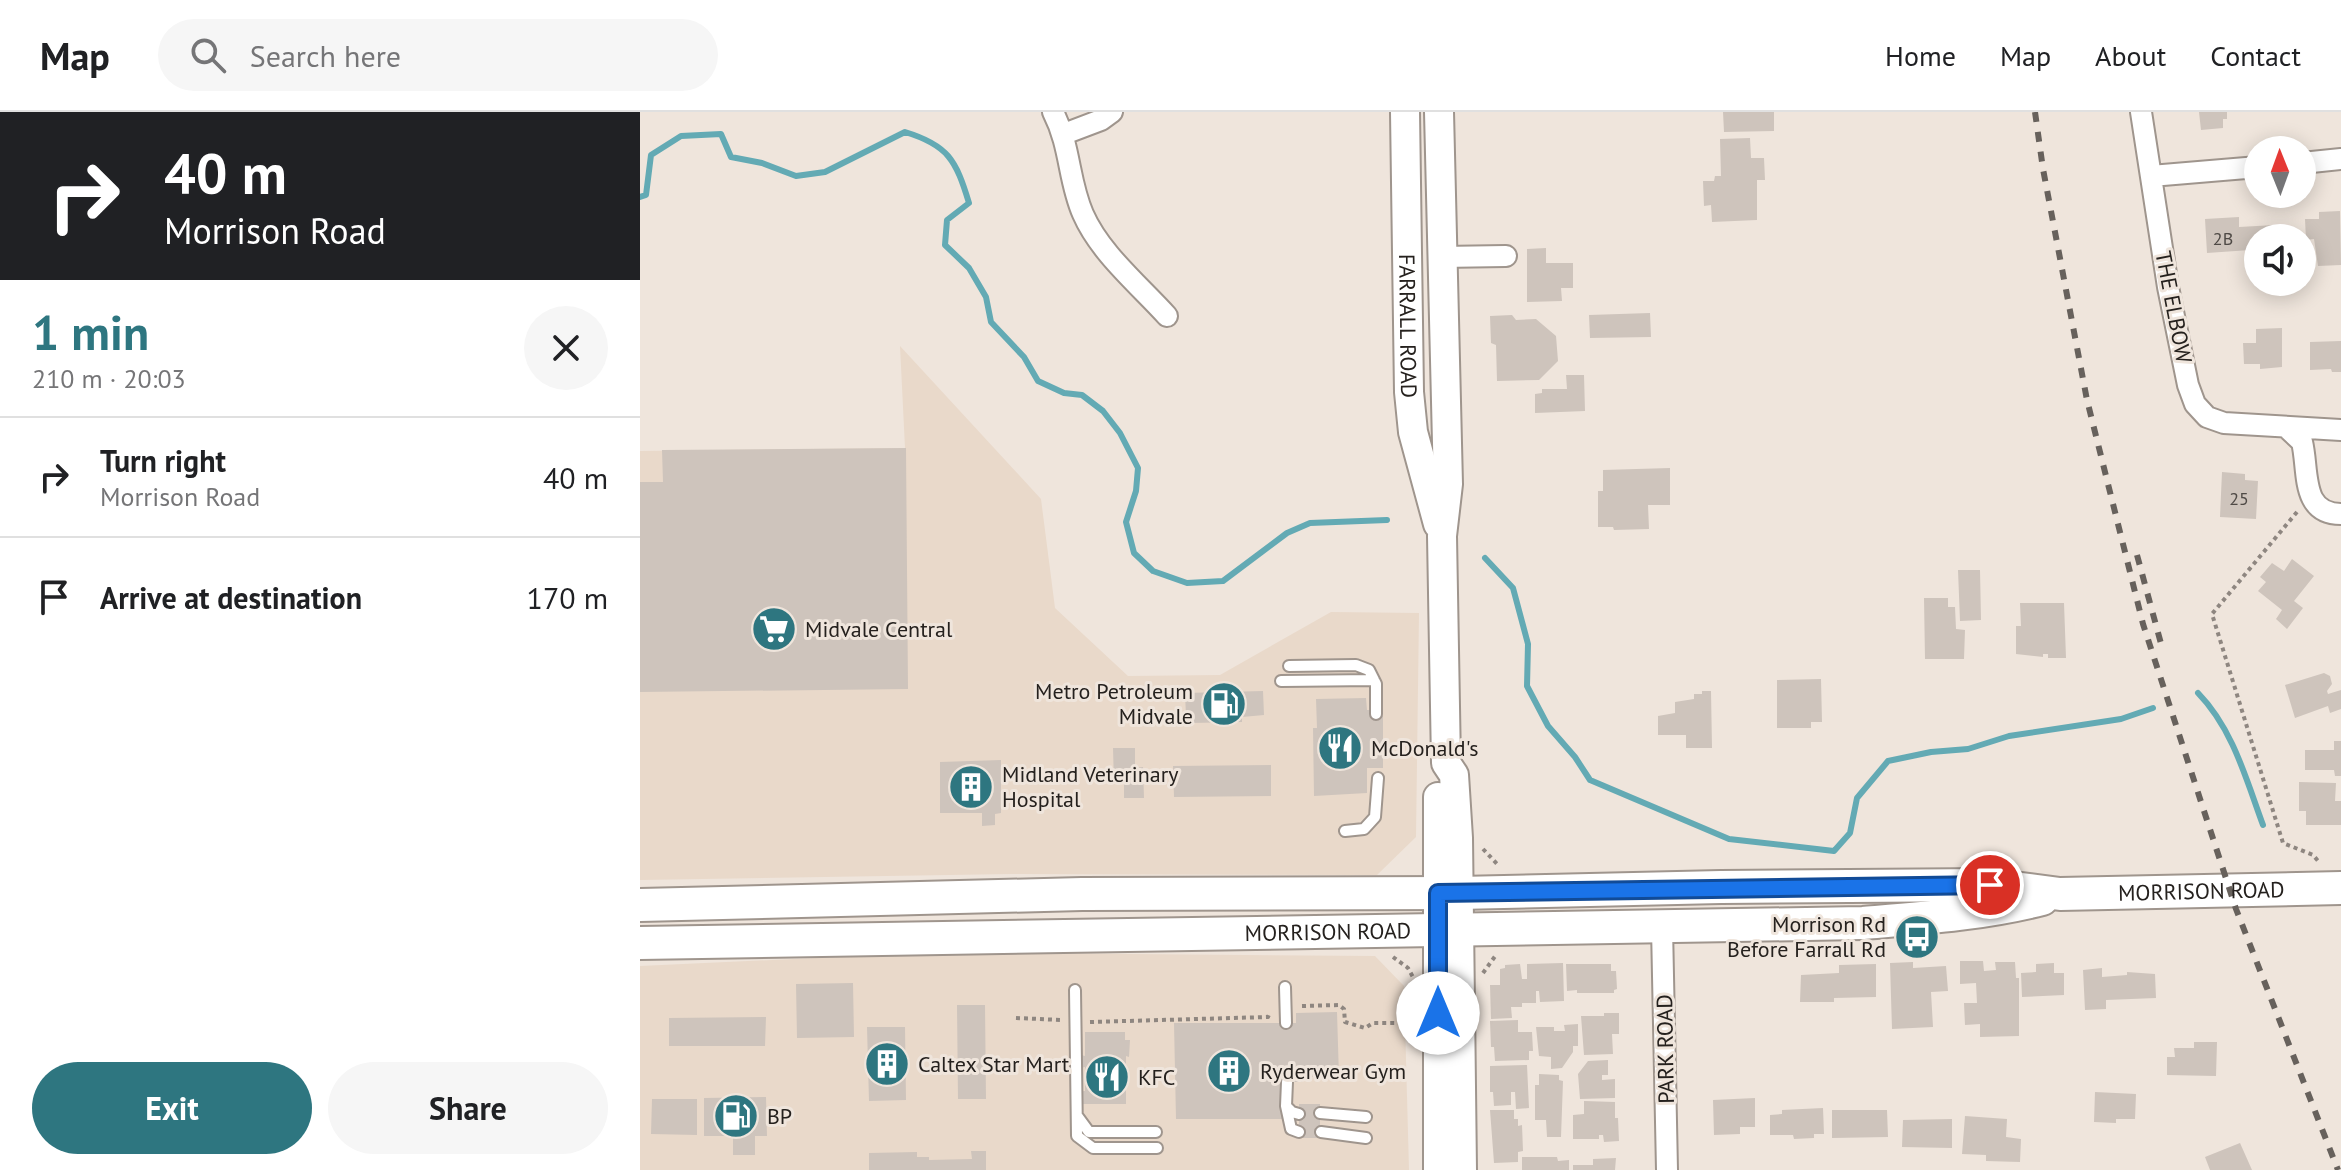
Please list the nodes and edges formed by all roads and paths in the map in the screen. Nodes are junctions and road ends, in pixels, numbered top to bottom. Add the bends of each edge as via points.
1 (1053, 112) edge
2 (1112, 112) edge
3 (1405, 112) edge
4 (1439, 112) edge
5 (2141, 112) edge
6 (1064, 134) junction
7 (1439, 149) junction
8 (1406, 150) junction
9 (2341, 159) edge
10 (2316, 162) edge
11 (2244, 168) edge
12 (2151, 176) junction
13 (1506, 256) dead end
14 (1441, 257) junction
15 (1442, 296) junction
16 (1408, 297) junction
17 (1167, 316) dead end
18 (1444, 410) junction
19 (1411, 415) junction
20 (2287, 428) junction
21 (2341, 430) edge
22 (2310, 498) junction
23 (2341, 514) edge
24 (1442, 536) junction
25 (1289, 666) dead end
26 (1374, 680) junction
27 (1281, 681) dead end
28 (1376, 714) dead end
29 (1378, 778) dead end
30 (1345, 831) dead end
31 (2336, 877) edge
32 (1449, 893) junction
33 (2060, 894) junction
34 (640, 905) edge
35 (1662, 927) junction
36 (1448, 931) junction
37 (640, 943) edge
38 (1389, 955) dead end
39 (1416, 983) dead end
40 (1285, 987) dead end
41 (1075, 990) dead end
42 (1285, 1008) junction
43 (1016, 1018) dead end
44 (1075, 1022) junction
45 (1286, 1023) dead end
46 (1425, 1023) dead end
47 (1287, 1082) dead end
48 (1286, 1106) junction
49 (1320, 1113) dead end
50 (1299, 1114) dead end
51 (1077, 1115) junction
52 (1366, 1117) dead end
53 (1156, 1132) dead end
54 (1299, 1132) dead end
55 (1321, 1132) dead end
56 (1366, 1138) dead end
57 (1157, 1148) dead end
58 (1438, 1170) edge
59 (1462, 1170) edge
60 (1667, 1170) edge

1 - 6 street
2 - 6 street
3 - 8 main road, FARRALL ROAD
4 - 7 main road, FARRALL ROAD
5 - 12 street, THE ELBOW
6 - 17 street via 1083,216 1101,244
7 - 8 main road
7 - 14 main road, FARRALL ROAD
8 - 16 main road, FARRALL ROAD
9 - 10 street
11 - 12 street
12 - 20 street, THE ELBOW via 2168,287 2195,404 2207,417 2224,423
13 - 14 street
14 - 15 main road, FARRALL ROAD
15 - 16 main road
15 - 18 main road, FARRALL ROAD
16 - 19 main road, FARRALL ROAD
18 - 19 main road
18 - 24 main road, FARRALL ROAD via 1448,484
19 - 24 main road, FARRALL ROAD
20 - 21 street, THE ELBOW
20 - 22 street via 2302,442
22 - 23 street via 2318,508
22 - 31 path via 2212,614 2283,843 2317,857 2319,865
24 - 32 main road, FARRALL ROAD via 1446,763 1437,777
25 - 26 lane via 1356,665 1369,670
26 - 27 lane
26 - 28 lane
29 - 30 lane via 1375,817 1364,829
31 - 33 main road, MORRISON ROAD
32 - 33 main road, MORRISON ROAD via 1990,885
32 - 34 main road, MORRISON ROAD via 1082,894
32 - 36 main road, FARRALL ROAD
33 - 35 main road, MORRISON ROAD via 1944,917
35 - 36 main road, MORRISON ROAD
35 - 60 street, PARK ROAD
36 - 37 main road, MORRISON ROAD
36 - 58 main road, FARRALL ROAD
36 - 59 main road, FARRALL ROAD
38 - 39 path via 1408,968
40 - 42 lane
41 - 44 lane
42 - 44 path via 1270,1011 1268,1017
42 - 45 lane
42 - 46 path via 1339,1005 1345,1022 1365,1028 1373,1023
43 - 44 path
44 - 51 lane
47 - 48 lane
48 - 50 lane
48 - 54 lane via 1291,1129
49 - 52 lane
51 - 53 lane via 1089,1132
51 - 57 lane via 1077,1136 1093,1148
55 - 56 lane

